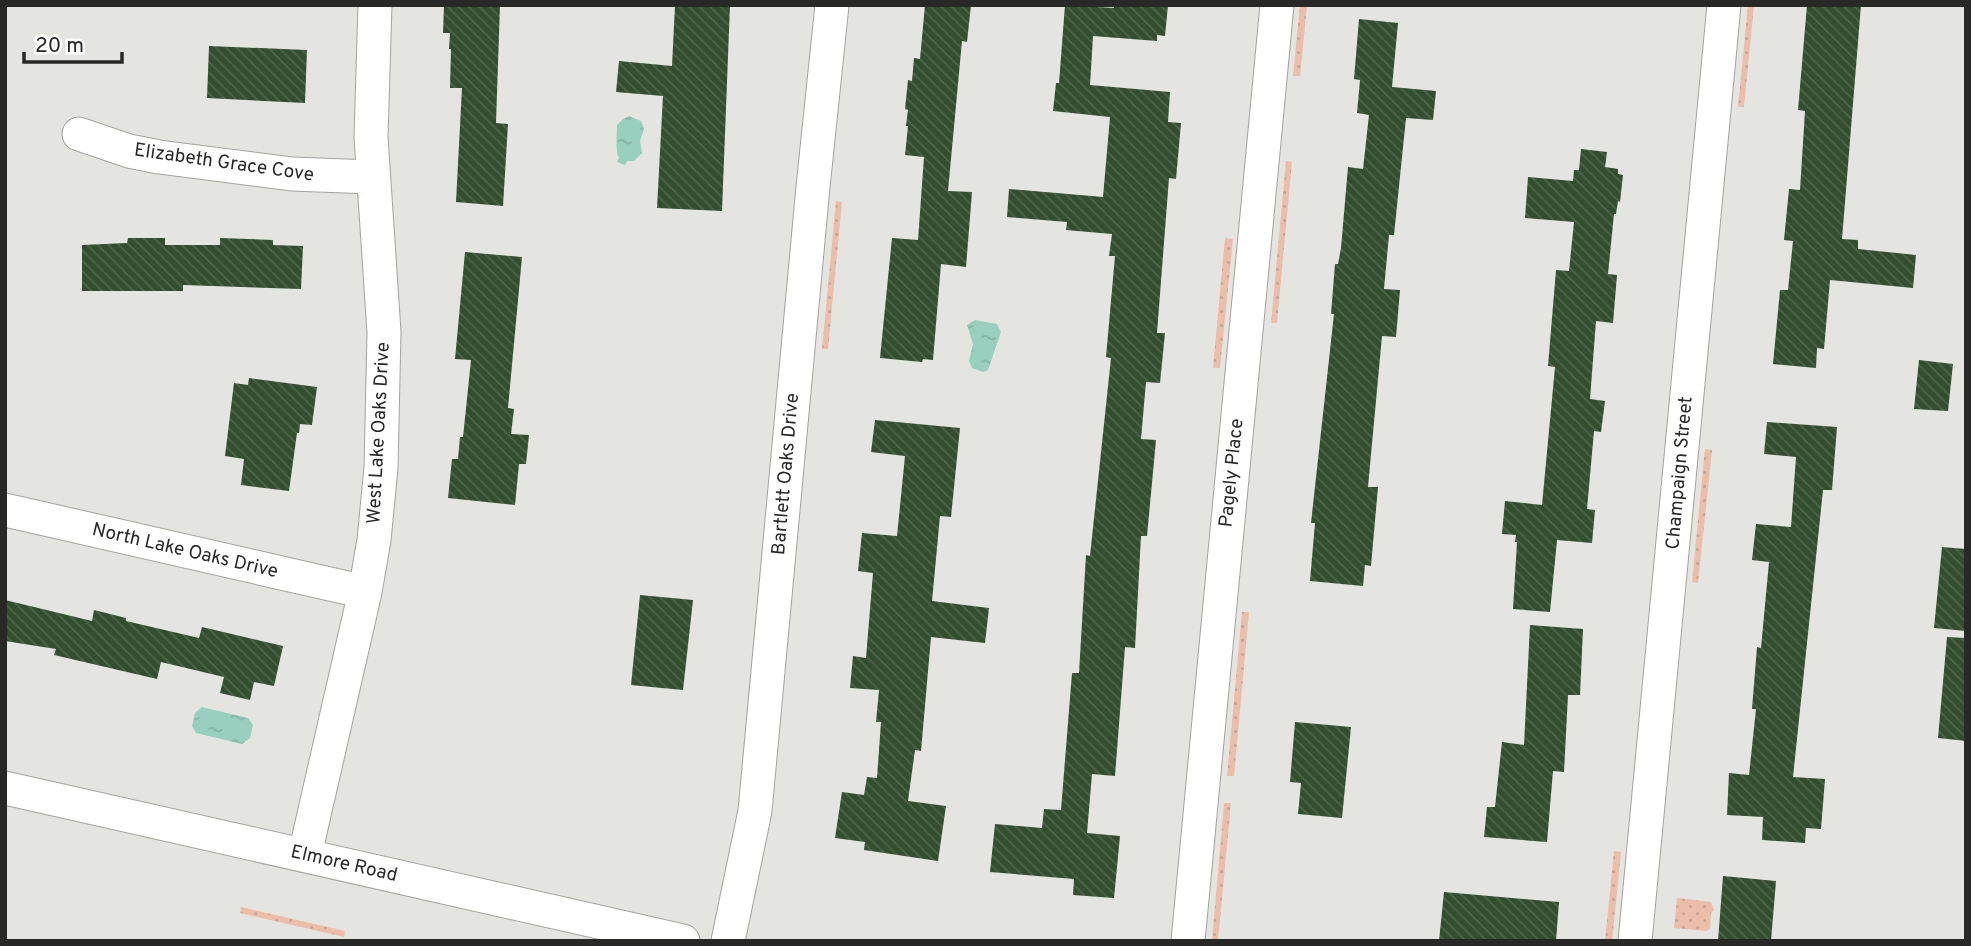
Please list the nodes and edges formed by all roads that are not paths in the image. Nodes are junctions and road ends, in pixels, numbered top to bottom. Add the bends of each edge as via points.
1 (375, 5) edge
2 (832, 5) edge
3 (1277, 5) edge
4 (1724, 5) edge
5 (79, 134) dead end
6 (372, 177) junction
7 (5, 510) edge
8 (365, 592) junction
9 (5, 788) edge
10 (305, 854) junction
11 (683, 941) edge
12 (728, 941) edge
13 (1188, 941) edge
14 (1635, 941) edge

1 - 6 street, West Lake Oaks Drive
2 - 12 street, Bartlett Oaks Drive via 755,811
3 - 13 street, Pagely Place
4 - 14 street, Champaign Street
5 - 6 street, Elizabeth Grace Cove via 159,157 292,174
6 - 8 street, West Lake Oaks Drive via 384,332 383,426
7 - 8 street, North Lake Oaks Drive
8 - 10 street, West Lake Oaks Drive
9 - 10 street, Elmore Road
10 - 11 street, Elmore Road

